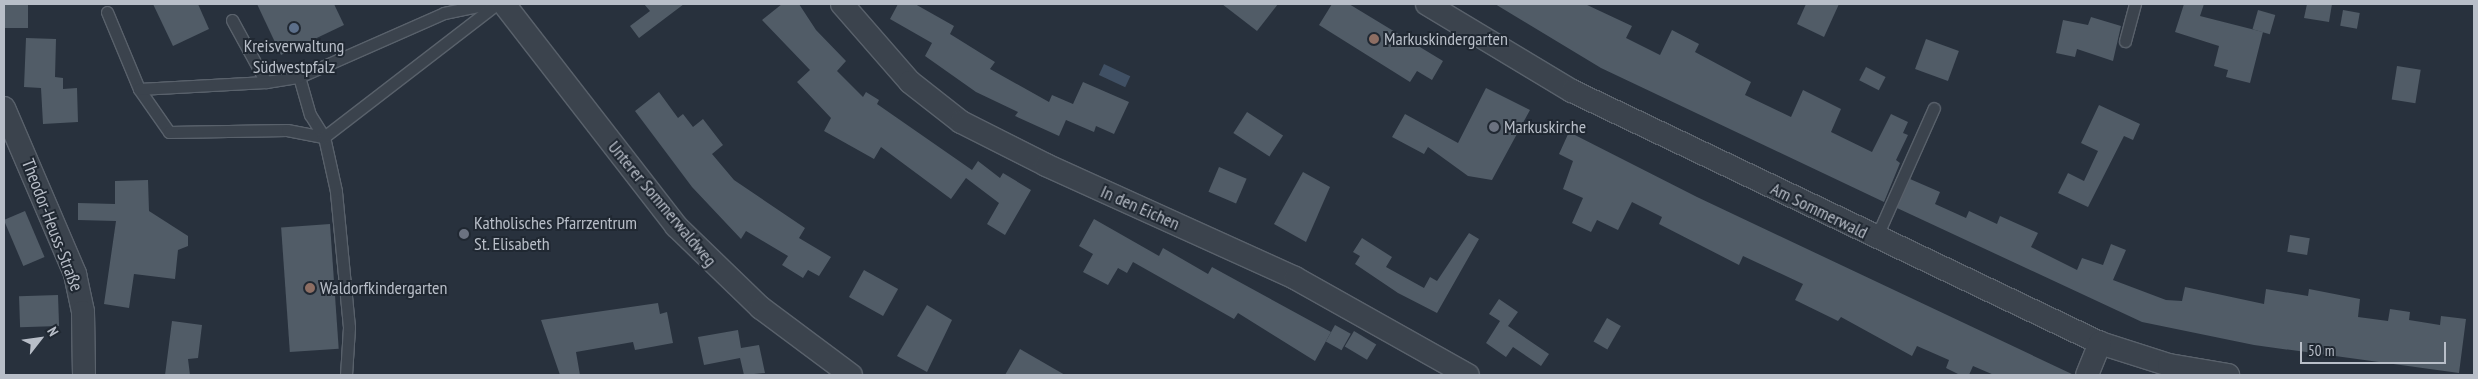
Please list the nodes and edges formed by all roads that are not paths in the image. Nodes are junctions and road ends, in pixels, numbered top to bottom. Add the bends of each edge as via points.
1 (487, 4) edge
2 (497, 4) edge
3 (504, 4) edge
4 (842, 4) edge
5 (1427, 4) edge
6 (2135, 4) edge
7 (106, 12) dead end
8 (232, 20) dead end
9 (2125, 41) dead end
10 (298, 78) junction
11 (266, 82) junction
12 (139, 88) junction
13 (4, 108) edge
14 (1934, 108) dead end
15 (324, 137) junction
16 (1876, 238) junction
17 (2100, 343) junction
18 (84, 375) edge
19 (346, 375) edge
20 (851, 375) edge
21 (1468, 375) edge
22 (2087, 375) edge
23 (2228, 375) edge

1 - 10 lane via 444,14
2 - 15 lane
3 - 20 street, Unterer Sommerwaldweg via 676,226 762,308
4 - 21 street, In den Eichen via 910,82 961,122 1046,166 1295,278
5 - 16 street, Am Sommerwald via 1572,91
6 - 9 lane
7 - 12 lane
8 - 11 lane
10 - 11 lane
10 - 15 lane via 310,115
11 - 12 lane
12 - 15 lane via 169,132 287,130
13 - 18 street, Theodor-Heuss-Straße via 75,274 83,312
14 - 16 lane
15 - 19 lane via 336,191 349,327
16 - 17 street, Am Sommerwald
17 - 22 street
17 - 23 street, Am Sommerwald via 2169,365

